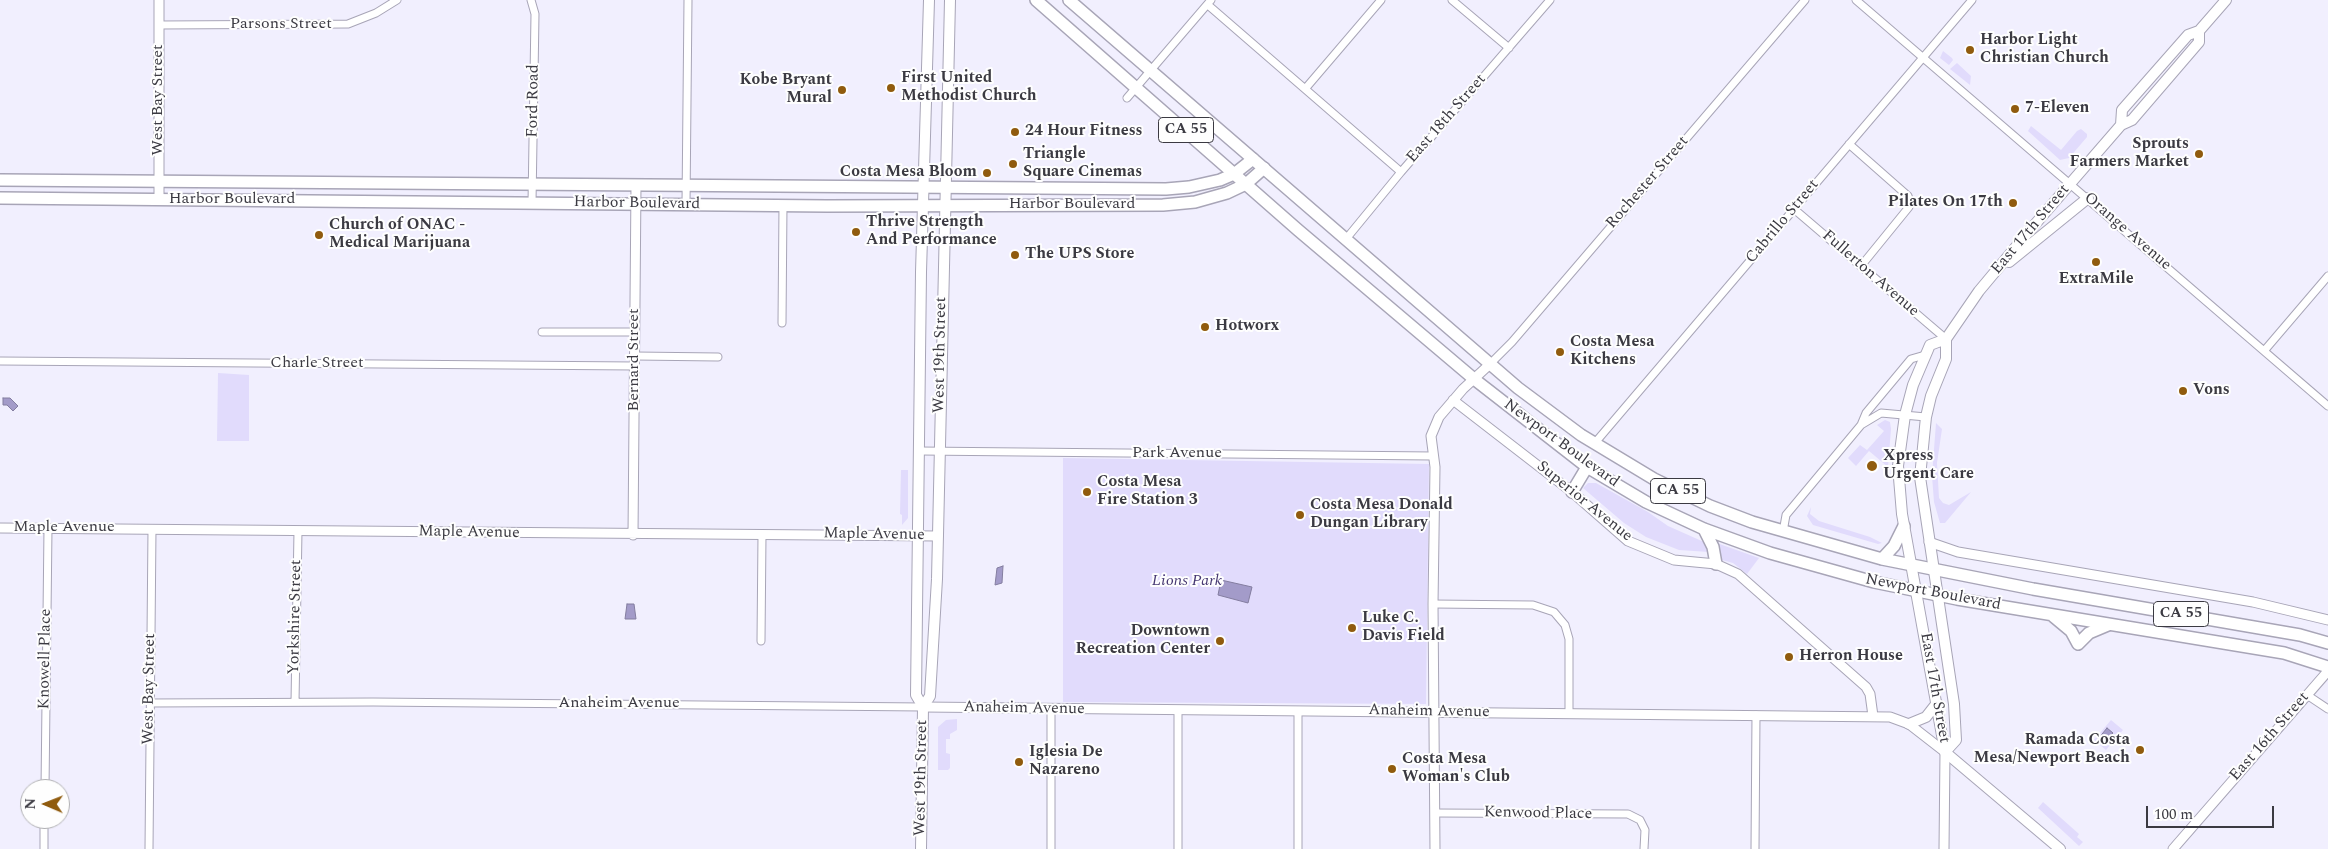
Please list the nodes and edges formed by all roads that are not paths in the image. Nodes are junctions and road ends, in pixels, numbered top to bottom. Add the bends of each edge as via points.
1 (159, 0) edge
2 (397, 0) edge
3 (531, 0) edge
4 (688, 0) edge
5 (929, 0) edge
6 (950, 0) edge
7 (1036, 0) edge
8 (1069, 0) edge
9 (1381, 0) edge
10 (1452, 0) edge
11 (1550, 0) edge
12 (1805, 0) edge
13 (1856, 0) edge
14 (1972, 0) edge
15 (2226, 0) edge
16 (1210, 2) edge
17 (159, 25) junction
18 (2199, 31) junction
19 (1509, 48) junction
20 (1923, 57) junction
21 (2161, 66) junction
22 (1150, 71) junction
23 (1137, 87) junction
24 (1305, 89) junction
25 (1127, 98) dead end
26 (2148, 101) junction
27 (2120, 125) junction
28 (1849, 144) junction
29 (1253, 159) junction
30 (1264, 168) junction
31 (1401, 172) junction
32 (1234, 174) junction
33 (0, 180) edge
34 (158, 182) junction
35 (2071, 183) junction
36 (533, 184) junction
37 (1246, 184) junction
38 (636, 185) junction
39 (686, 186) junction
40 (924, 188) junction
41 (946, 188) junction
42 (0, 198) edge
43 (2088, 198) junction
44 (159, 200) junction
45 (532, 203) junction
46 (636, 204) junction
47 (686, 204) junction
48 (783, 205) junction
49 (923, 206) junction
50 (946, 206) junction
51 (1794, 209) junction
52 (1346, 239) junction
53 (1861, 266) junction
54 (2328, 276) edge
55 (1991, 277) junction
56 (782, 323) dead end
57 (542, 332) dead end
58 (635, 332) junction
59 (1946, 339) junction
60 (2264, 351) junction
61 (1925, 355) junction
62 (635, 356) junction
63 (718, 357) dead end
64 (0, 361) edge
65 (1490, 364) junction
66 (635, 366) junction
67 (1474, 379) junction
68 (1453, 400) junction
69 (2328, 406) edge
70 (1905, 415) junction
71 (1926, 417) junction
72 (1861, 425) junction
73 (1594, 444) junction
74 (920, 451) junction
75 (939, 452) junction
76 (1433, 456) junction
77 (1588, 467) junction
78 (1572, 492) junction
79 (1904, 526) junction
80 (0, 528) edge
81 (48, 528) junction
82 (152, 529) junction
83 (1704, 529) junction
84 (298, 532) junction
85 (1783, 532) junction
86 (634, 534) junction
87 (762, 535) junction
88 (919, 536) junction
89 (938, 536) junction
90 (1929, 542) junction
91 (1882, 559) junction
92 (1716, 564) junction
93 (1912, 566) junction
94 (1934, 570) junction
95 (1917, 592) junction
96 (1938, 596) junction
97 (1433, 604) junction
98 (2052, 615) junction
99 (2328, 620) edge
100 (2110, 624) junction
101 (761, 641) dead end
102 (2328, 643) edge
103 (2328, 669) edge
104 (2307, 695) junction
105 (295, 702) junction
106 (150, 703) junction
107 (1937, 703) junction
108 (923, 707) junction
109 (1051, 709) junction
110 (2328, 709) edge
111 (1178, 710) junction
112 (1298, 711) junction
113 (1436, 712) junction
114 (1569, 714) junction
115 (1756, 715) junction
116 (1873, 716) junction
117 (1909, 724) junction
118 (1945, 752) junction
119 (45, 779) edge
120 (1435, 813) junction
121 (44, 829) edge
122 (44, 849) edge
123 (149, 849) edge
124 (921, 849) edge
125 (1051, 849) edge
126 (1178, 849) edge
127 (1298, 849) edge
128 (1435, 849) edge
129 (1644, 849) edge
130 (1755, 849) edge
131 (1944, 849) edge
132 (2060, 849) edge
133 (2173, 849) edge

1 - 17 street, West Bay Street
2 - 17 street, Parsons Street via 348,24
3 - 36 street, Ford Road via 535,14
4 - 39 street
5 - 40 main road, West 19th Street
6 - 41 main road, West 19th Street
7 - 23 main road, Newport Boulevard / CA 55
8 - 22 main road, Newport Boulevard / CA 55
9 - 24 street
10 - 19 street
11 - 19 street, East 18th Street
12 - 65 street, Rochester Street
13 - 20 street, Orange Avenue
14 - 20 street, Cabrillo Street
15 - 18 main road, East 17th Street
16 - 22 street
16 - 24 street
17 - 34 street, West Bay Street
18 - 21 main road, East 17th Street via 2188,35
18 - 26 main road, East 17th Street via 2199,42
19 - 31 street, East 18th Street
20 - 28 street, Cabrillo Street
20 - 35 street, Orange Avenue
21 - 26 main road
21 - 27 main road, East 17th Street via 2122,110
22 - 23 street
22 - 29 main road, Newport Boulevard / CA 55
23 - 25 street
23 - 32 main road, Newport Boulevard / CA 55
24 - 31 street
26 - 27 main road, East 17th Street via 2132,120
27 - 35 main road, East 17th Street
28 - 51 street, Cabrillo Street
28 - 53 street via 1910,201
29 - 30 main road, Newport Boulevard / CA 55
29 - 32 main road, Harbor Boulevard
30 - 37 main road, Harbor Boulevard
30 - 52 main road, Newport Boulevard / CA 55
31 - 52 street, East 18th Street
32 - 37 main road, Newport Boulevard / CA 55
32 - 41 main road, Harbor Boulevard via 1204,185 1166,189
33 - 34 main road, Harbor Boulevard
34 - 36 main road, Harbor Boulevard
34 - 44 street, West Bay Street
35 - 43 street, Orange Avenue
35 - 55 main road, East 17th Street
36 - 38 main road, Harbor Boulevard
36 - 45 street, Ford Road
37 - 50 main road, Harbor Boulevard via 1209,198 1163,205
37 - 67 main road, Newport Boulevard / CA 55
38 - 39 main road, Harbor Boulevard
38 - 46 street, Bernard Street
39 - 40 main road, Harbor Boulevard
39 - 47 street
40 - 41 main road, Harbor Boulevard
40 - 49 main road, West 19th Street
41 - 50 main road, West 19th Street
42 - 44 main road, Harbor Boulevard
43 - 55 main road
43 - 60 street, Orange Avenue
44 - 45 main road, Harbor Boulevard
45 - 46 main road, Harbor Boulevard
46 - 47 main road, Harbor Boulevard
46 - 58 street, Bernard Street
47 - 48 main road, Harbor Boulevard
48 - 49 main road, Harbor Boulevard
48 - 56 street
49 - 50 main road, Harbor Boulevard
49 - 74 main road, West 19th Street
50 - 75 main road, West 19th Street
51 - 53 street, Fullerton Avenue
51 - 73 street, Cabrillo Street
52 - 65 main road, Newport Boulevard / CA 55
53 - 59 street, Fullerton Avenue
54 - 60 street
55 - 59 main road, East 17th Street
57 - 58 street
58 - 62 street, Bernard Street
59 - 61 main road, East 17th Street via 1930,345
59 - 71 main road, East 17th Street via 1946,359
60 - 69 street, Orange Avenue
61 - 70 main road, East 17th Street
61 - 72 street via 1911,359 1866,413
62 - 63 street
62 - 66 street, Bernard Street
64 - 66 street, Charle Street
65 - 67 street
65 - 73 main road, Newport Boulevard / CA 55
66 - 86 street, Bernard Street
67 - 68 street
67 - 77 main road, Newport Boulevard / CA 55
68 - 76 street via 1433,428
68 - 78 street, Superior Avenue via 1471,415 1478,416
70 - 71 street
70 - 72 street via 1882,413
70 - 79 main road, East 17th Street via 1898,466
71 - 90 main road, East 17th Street via 1920,477
72 - 85 street via 1786,515
73 - 85 main road, Newport Boulevard / CA 55 via 1675,489 1735,516
74 - 75 street, Park Avenue
74 - 88 main road, West 19th Street
75 - 76 street, Park Avenue
75 - 89 main road, West 19th Street
76 - 97 street
77 - 78 main road
77 - 83 main road, Newport Boulevard / CA 55 via 1646,502
78 - 92 street, Superior Avenue via 1628,541 1643,549 1674,560
79 - 91 main road via 1894,546
79 - 93 main road, East 17th Street
80 - 81 street, Maple Avenue
81 - 82 street, Maple Avenue
81 - 119 street, Knowell Place
82 - 84 street, Maple Avenue
82 - 106 street, West Bay Street
83 - 92 main road via 1714,548
83 - 95 main road, Newport Boulevard / CA 55 via 1788,559
84 - 86 street, Maple Avenue
84 - 105 street, Yorkshire Street
85 - 91 main road, Newport Boulevard / CA 55
86 - 87 street, Maple Avenue
87 - 88 street, Maple Avenue
87 - 101 street
88 - 89 street, Maple Avenue
88 - 108 main road, West 19th Street via 916,695
89 - 108 main road, West 19th Street via 930,696
90 - 94 main road, East 17th Street
90 - 99 street via 1966,553 2253,602
91 - 93 main road, Newport Boulevard / CA 55
92 - 116 street, Superior Avenue via 1738,574 1866,687
93 - 94 main road, Newport Boulevard / CA 55
93 - 95 main road, East 17th Street
94 - 96 main road, East 17th Street
94 - 102 main road, Newport Boulevard / CA 55
95 - 96 main road, Newport Boulevard / CA 55
95 - 107 main road, East 17th Street
96 - 98 main road, Newport Boulevard / CA 55
96 - 118 main road, East 17th Street via 1956,723 1956,740
97 - 113 street
97 - 114 street via 1533,605 1554,612 1565,625 1569,640
98 - 100 main road, Newport Boulevard / CA 55
98 - 100 main road via 2072,631 2078,644 2089,633
100 - 103 main road, Newport Boulevard / CA 55 via 2284,653
103 - 104 street, East 16th Street
104 - 110 street
104 - 133 street, East 16th Street
105 - 106 street, Anaheim Avenue
105 - 108 street, Anaheim Avenue
106 - 123 street, West Bay Street
107 - 117 main road via 1926,717
107 - 118 main road, East 17th Street
108 - 109 street, Anaheim Avenue
108 - 124 main road, West 19th Street
109 - 111 street, Anaheim Avenue
109 - 125 street
111 - 112 street, Anaheim Avenue
111 - 126 street
112 - 113 street, Anaheim Avenue
112 - 127 street
113 - 114 street, Anaheim Avenue
113 - 120 street
114 - 115 street, Anaheim Avenue
115 - 116 street, Anaheim Avenue
115 - 130 street
116 - 117 street, Anaheim Avenue
117 - 118 street
118 - 131 street
118 - 132 main road
120 - 128 street
120 - 129 street, Kenwood Place via 1628,814 1640,820 1644,830
121 - 122 street

